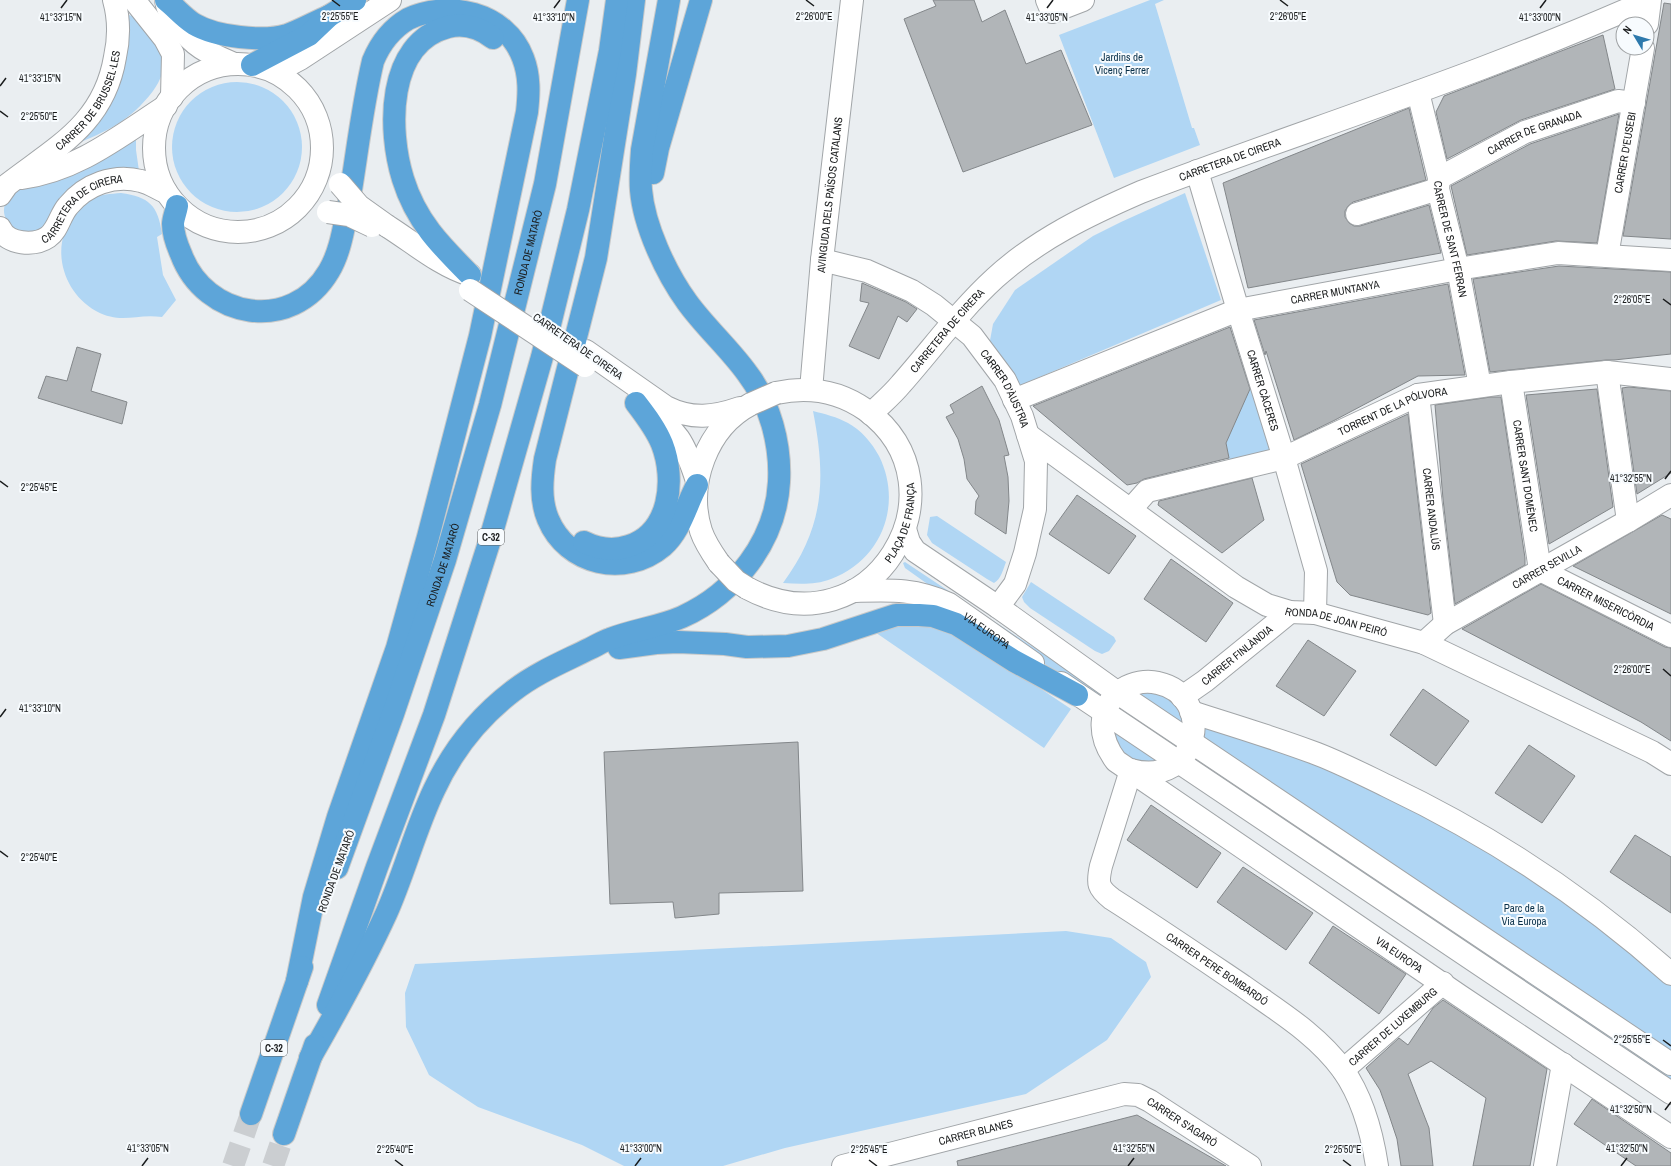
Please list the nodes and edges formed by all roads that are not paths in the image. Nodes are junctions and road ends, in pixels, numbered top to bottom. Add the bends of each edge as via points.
1 (114, 0) edge
2 (134, 0) edge
3 (166, 0) edge
4 (355, 0) edge
5 (390, 0) edge
6 (578, 0) edge
7 (617, 0) edge
8 (634, 0) edge
9 (669, 0) edge
10 (700, 0) edge
11 (852, 0) edge
12 (1047, 0) edge
13 (1082, 0) edge
14 (1650, 0) edge
15 (329, 16) junction
16 (1648, 16) edge
17 (1642, 56) edge
18 (243, 65) junction
19 (273, 71) junction
20 (1418, 92) junction
21 (308, 100) junction
22 (169, 101) junction
23 (1634, 103) junction
24 (1197, 171) junction
25 (8, 178) edge
26 (1439, 184) junction
27 (0, 195) edge
28 (171, 199) junction
29 (1357, 214) dead end
30 (647, 215) junction
31 (0, 228) edge
32 (387, 230) junction
33 (243, 233) junction
34 (1607, 256) junction
35 (822, 260) junction
36 (1671, 260) edge
37 (1458, 269) junction
38 (473, 281) junction
39 (1238, 310) junction
40 (954, 321) junction
41 (480, 336) junction
42 (586, 359) junction
43 (1607, 372) junction
44 (1671, 379) edge
45 (1511, 382) junction
46 (1480, 386) junction
47 (811, 390) junction
48 (1418, 394) junction
49 (1014, 400) junction
50 (636, 403) junction
51 (749, 404) junction
52 (871, 414) junction
53 (557, 416) junction
54 (1028, 435) junction
55 (1284, 458) junction
56 (697, 483) junction
57 (1667, 502) edge
58 (1131, 509) junction
59 (1628, 521) junction
60 (905, 529) junction
61 (1540, 570) junction
62 (853, 591) junction
63 (998, 607) junction
64 (1290, 612) junction
65 (1315, 613) junction
66 (1445, 624) junction
67 (1671, 636) edge
68 (1424, 643) junction
69 (592, 648) junction
70 (1118, 693) junction
71 (1077, 695) junction
72 (1186, 704) junction
73 (1105, 712) junction
74 (1191, 742) junction
75 (1178, 762) junction
76 (1671, 764) edge
77 (1131, 770) junction
78 (1671, 974) edge
79 (297, 981) junction
80 (1443, 983) junction
81 (310, 1058) junction
82 (1562, 1064) junction
83 (1671, 1064) edge
84 (1342, 1070) junction
85 (1671, 1093) edge
86 (1109, 1097) joint
87 (251, 1114) tunnel mouth
88 (284, 1134) tunnel mouth
89 (1671, 1137) edge
90 (1236, 1162) edge
91 (843, 1166) edge
92 (1377, 1166) edge
93 (1544, 1166) edge

1 - 25 street, CARRER DE BRUSSEL·LES via 118,29 117,46 112,76 103,97 78,131
2 - 22 street via 173,54
3 - 15 highway via 196,25 238,37 267,38 285,35
3 - 18 street via 166,9 187,38 198,47
4 - 15 highway
5 - 19 street via 300,59
6 - 79 highway, RONDA DE MATARÓ / C-32 via 545,184 469,482 393,714
7 - 81 highway, C-32 via 610,51 576,218 542,357 489,543 434,715
8 - 53 highway via 596,258
9 - 30 highway via 642,150 641,192
10 - 30 highway via 654,164
11 - 35 street, AVINGUDA DELS PAÏSOS CATALANS
12 - 13 street via 1052,12
14 - 16 street
14 - 20 street, CARRETERA DE CIRERA via 1600,22
15 - 18 highway via 309,36
17 - 23 street, CARRER D'EUSEBI
18 - 19 street
18 - 22 street via 220,66 193,77
19 - 21 street via 292,84
20 - 24 street, CARRETERA DE CIRERA
20 - 26 street, CARRER DE SANT FERRAN
21 - 32 street, CARRETERA DE CIRERA, bridge via 318,105 323,113 332,165 340,184 359,206
21 - 33 street via 319,123 323,148 322,161 314,185 290,215 268,227
22 - 25 street via 98,151 78,161 51,171
22 - 28 street via 157,127 154,149 157,172
23 - 26 street, CARRER DE GRANADA via 1618,102 1525,132
23 - 34 street, CARRER D'EUSEBI
24 - 39 street, CARRER CÀCERES
24 - 40 street, CARRETERA DE CIRERA via 1101,209 1059,231 1028,251 995,278
25 - 27 street via 7,185
26 - 29 street, CARRER DE GRANADA
26 - 37 street, CARRER DE SANT FERRAN
28 - 31 street, CARRETERA DE CIRERA via 143,181 120,178 91,186 68,206 50,236 42,240 23,243 15,241
28 - 33 street, CARRETERA DE CIRERA via 186,215 207,227
28 - 41 highway via 173,224 182,258 194,279 212,296 234,307 256,312 278,309 303,298 321,282 337,254 356,162 369,77 378,50 386,38 419,14 432,10 458,9 485,17 504,30 519,49 526,68 529,90 519,154
30 - 69 highway via 653,238 677,287 750,376 768,412 777,445 779,486 770,525 755,556 721,592 706,604 680,618 608,639
32 - 33 street, CARRETERA DE CIRERA, bridge via 359,218 328,212 310,214 262,235
32 - 38 street, CARRETERA DE CIRERA
34 - 36 street, CARRER MUNTANYA
34 - 37 street, CARRER MUNTANYA via 1558,253
35 - 40 street, CARRER D'ÀUSTRIA via 866,271 899,284
35 - 47 street, AVINGUDA DELS PAÏSOS CATALANS
37 - 39 street, CARRER MUNTANYA
37 - 46 street, CARRER DE SANT FERRAN
38 - 41 highway via 439,244 416,211 403,179 395,120 399,80 408,56 430,34 440,29 461,26 481,30 500,44 512,61 517,81 518,99 514,131 479,309
38 - 42 street, CARRETERA DE CIRERA
39 - 49 street, CARRER MUNTANYA
39 - 55 street, CARRER CÀCERES
40 - 49 street, CARRER D'ÀUSTRIA via 977,342 1005,380
40 - 52 street, CARRETERA DE CIRERA via 900,386
41 - 79 highway via 397,648 338,817 314,897
42 - 50 street, CARRETERA DE CIRERA
42 - 51 street, CARRETERA DE CIRERA via 666,407 692,416 706,417
43 - 44 street, TORRENT DE LA PÓLVORA
43 - 45 street, TORRENT DE LA PÓLVORA
43 - 59 street
45 - 46 street, TORRENT DE LA PÓLVORA
45 - 61 street, CARRER SANT DOMÈNEC
46 - 48 street, TORRENT DE LA PÓLVORA
47 - 51 street, PLAÇA DE FRANÇA, bridge via 776,393
47 - 52 street, PLAÇA DE FRANÇA via 850,400
48 - 55 street, TORRENT DE LA PÓLVORA
48 - 66 street, CARRER ANDALÚS
49 - 54 street, CARRER D'ÀUSTRIA
50 - 53 highway via 652,424 662,445 667,462 668,495 664,513 654,528 641,541 621,548 611,549 588,544 573,534 559,512 554,494 559,445
50 - 56 street, CARRETERA DE CIRERA via 663,420 677,435 688,453
51 - 56 street, PLAÇA DE FRANÇA via 735,414 714,438 700,466
52 - 60 street, PLAÇA DE FRANÇA via 890,435 907,473 910,501
53 - 56 highway via 542,479 544,506 552,528 560,538 568,547 590,559 615,565 640,560 651,554 672,535 683,518
54 - 58 street, RONDA DE JOAN PEIRÓ
54 - 63 street, CARRER D'ÀUSTRIA via 1036,461 1034,509 1025,553 1015,584
55 - 58 street, TORRENT DE LA PÓLVORA via 1147,491
55 - 65 street, CARRER CÀCERES via 1316,572
56 - 62 street, PLAÇA DE FRANÇA, bridge via 696,506 701,531 712,553 727,573 747,588 769,598 793,603 818,603
57 - 59 street, CARRER SEVILLA
58 - 64 street, RONDA DE JOAN PEIRÓ via 1236,587 1267,605
59 - 61 street, CARRER SEVILLA
60 - 62 street, PLAÇA DE FRANÇA via 885,565
60 - 63 street via 915,551
61 - 66 street, CARRER SEVILLA
61 - 67 street, CARRER MISERICÒRDIA
62 - 71 street, VIA EUROPA via 899,590 936,598 949,604
63 - 70 street
64 - 65 street, RONDA DE JOAN PEIRÓ
64 - 72 street, CARRER FINLÀNDIA via 1205,681
65 - 68 street, RONDA DE JOAN PEIRÓ
66 - 68 street, CARRER SEVILLA
68 - 76 street, RONDA DE JOAN PEIRÓ via 1652,752
69 - 71 highway via 613,649 678,642 747,647 788,646 823,639 886,617 919,614 956,624 1014,661
69 - 81 highway via 547,669 514,690 482,719 449,760 426,808 387,912 356,976
70 - 72 street, VIA EUROPA via 1132,685 1153,682 1172,688
70 - 73 street, VIA EUROPA
70 - 74 street
71 - 73 street, VIA EUROPA
72 - 74 street, VIA EUROPA via 1194,726
72 - 78 street, VIA EUROPA via 1313,752 1428,806 1560,885
73 - 75 street, VIA EUROPA
73 - 77 street, VIA EUROPA via 1102,728 1108,751 1116,761
74 - 75 street, VIA EUROPA
74 - 83 street
75 - 77 street, VIA EUROPA via 1158,772 1142,773
75 - 85 street, VIA EUROPA
77 - 80 street, VIA EUROPA
77 - 84 street, CARRER PERE BOMBARDÓ via 1101,866 1099,886 1104,892 1296,1023
79 - 87 highway, RONDA DE MATARÓ / C-32
80 - 82 street, VIA EUROPA
80 - 84 street, CARRER DE LUXEMBURG
81 - 88 highway, C-32
82 - 89 street, VIA EUROPA
82 - 93 street
84 - 92 street, CARRER PERE BOMBARDÓ via 1356,1093 1365,1116 1374,1144
86 - 90 street, CARRER S'AGARÓ via 1138,1095 1150,1101
86 - 91 street, CARRER BLANES

